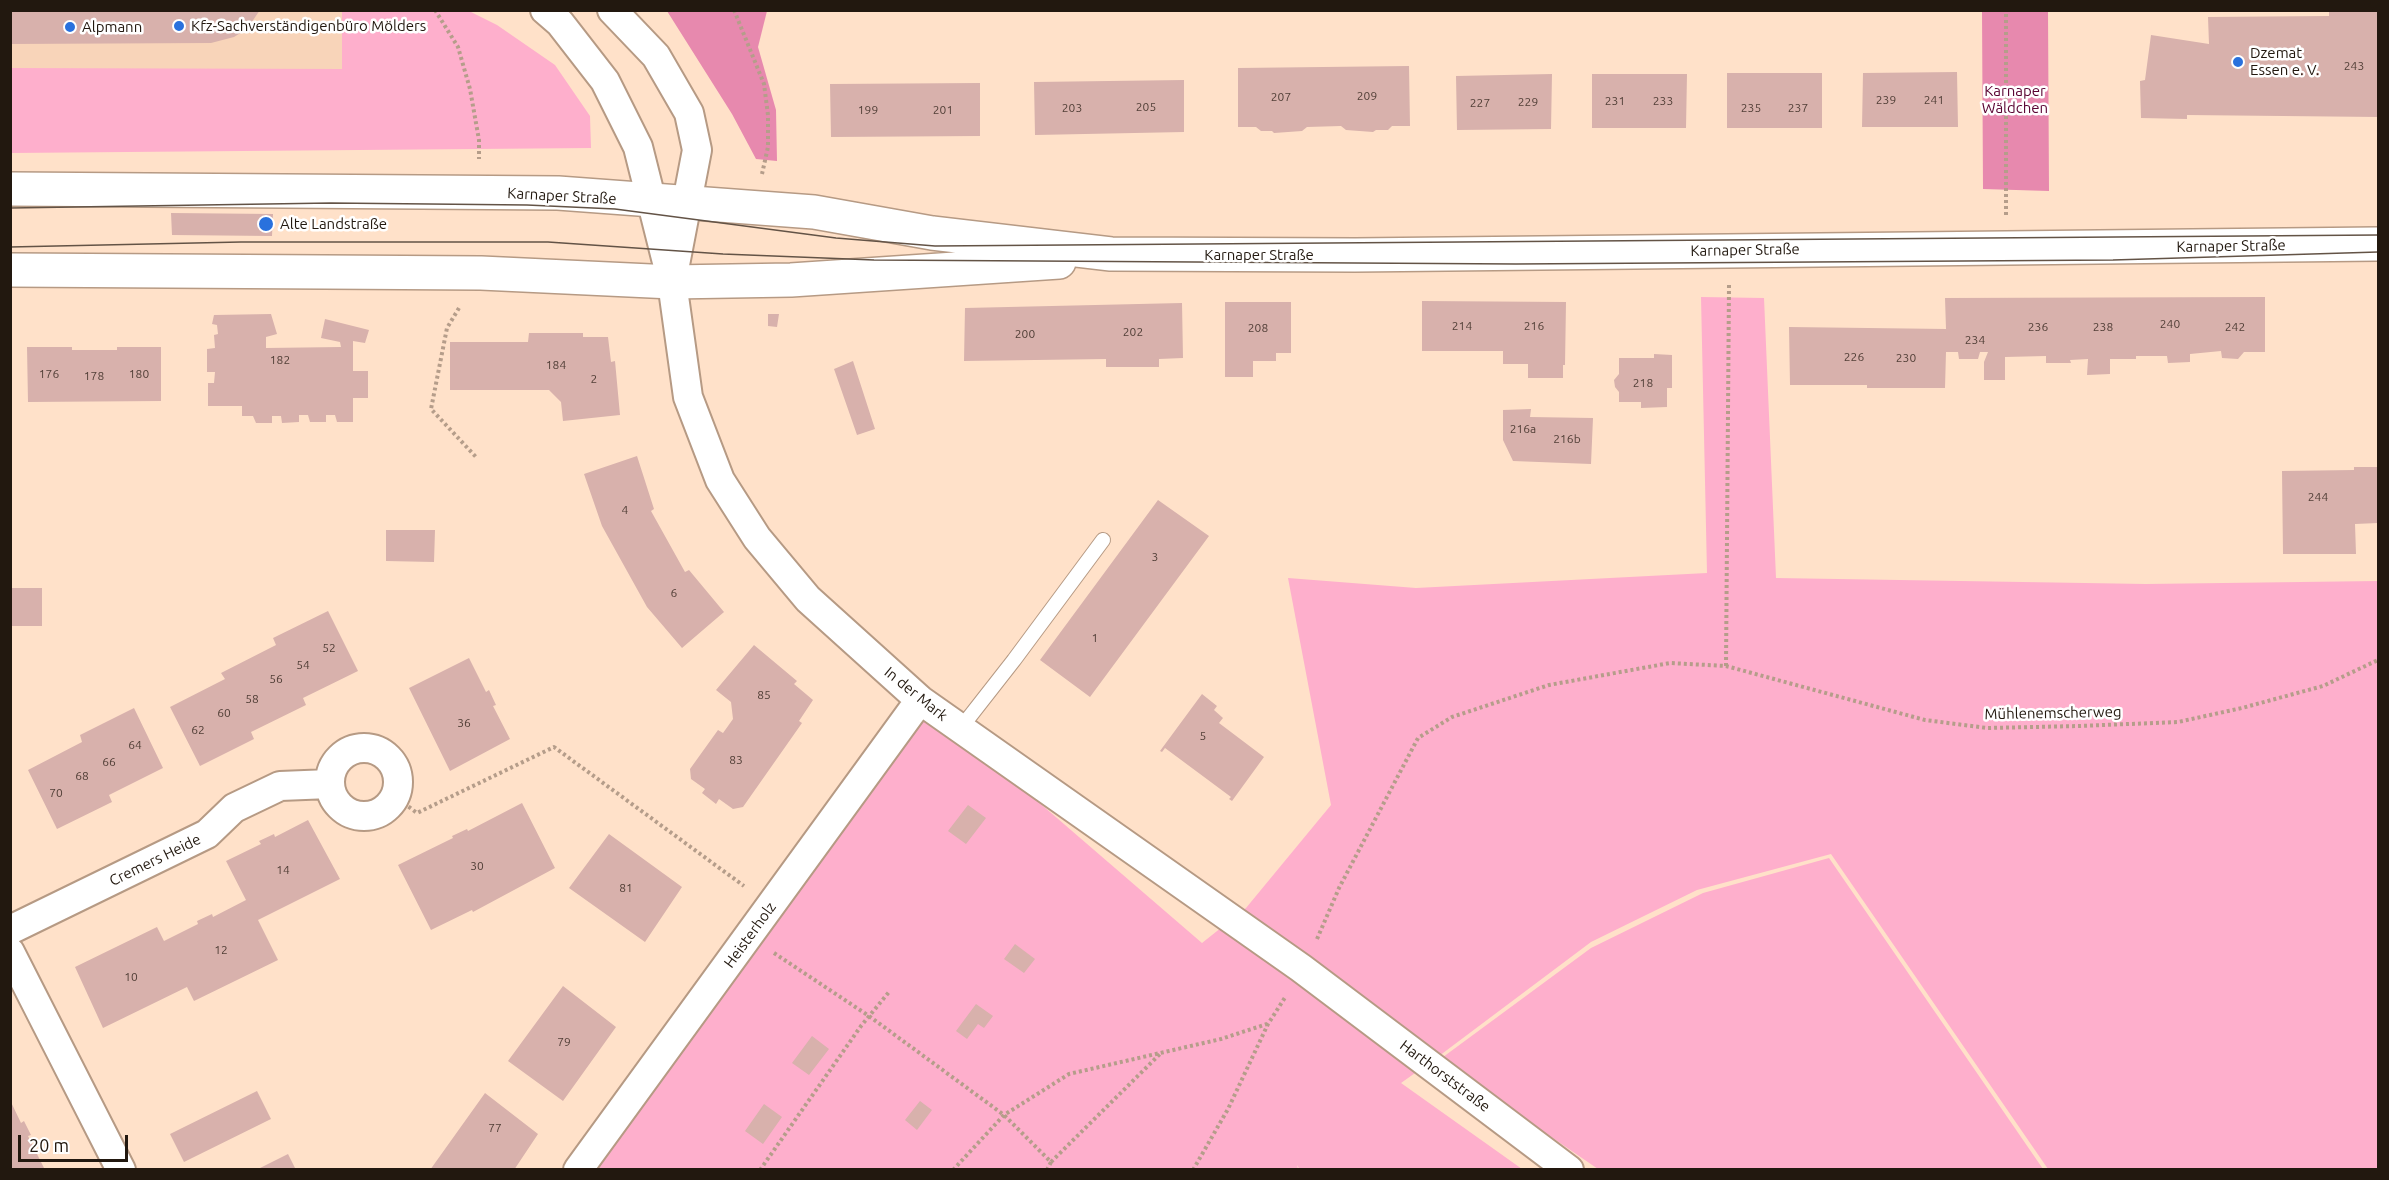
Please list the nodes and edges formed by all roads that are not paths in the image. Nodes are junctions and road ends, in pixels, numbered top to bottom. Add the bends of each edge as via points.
1 (545, 10) edge
2 (612, 10) edge
3 (10, 189) edge
4 (650, 200) junction
5 (686, 202) junction
6 (2379, 244) edge
7 (1111, 254) junction
8 (10, 270) edge
9 (672, 282) junction
10 (1103, 540) dead end
11 (920, 700) junction
12 (960, 729) junction
13 (330, 784) junction
14 (10, 930) edge
15 (10, 952) edge
16 (1311, 976) joint
17 (121, 1170) edge
18 (578, 1170) edge
19 (1569, 1170) edge

1 - 4 street via 560,23 605,81 638,147
2 - 5 street via 656,56 689,113 697,150
3 - 4 main road, Karnaper Straße via 558,193
4 - 5 main road, Karnaper Straße
4 - 9 street
5 - 7 main road, Karnaper Straße via 814,212 932,233
5 - 9 street
6 - 7 main road, Karnaper Straße
7 - 9 main road, Karnaper Straße via 1073,261 791,280
8 - 9 main road, Karnaper Straße via 481,273
9 - 11 street, In der Mark via 688,397 720,480 757,538 808,599
10 - 12 lane
11 - 12 street, In der Mark
11 - 18 street, Heisterholz
12 - 16 street, In der Mark
13 - 13 street via 341,808 360,816 388,806 397,777 384,755 361,748 344,754 332,768
13 - 14 street, Cremers Heide via 280,786 234,808 207,834
15 - 17 street
16 - 19 street, Harthorststraße

